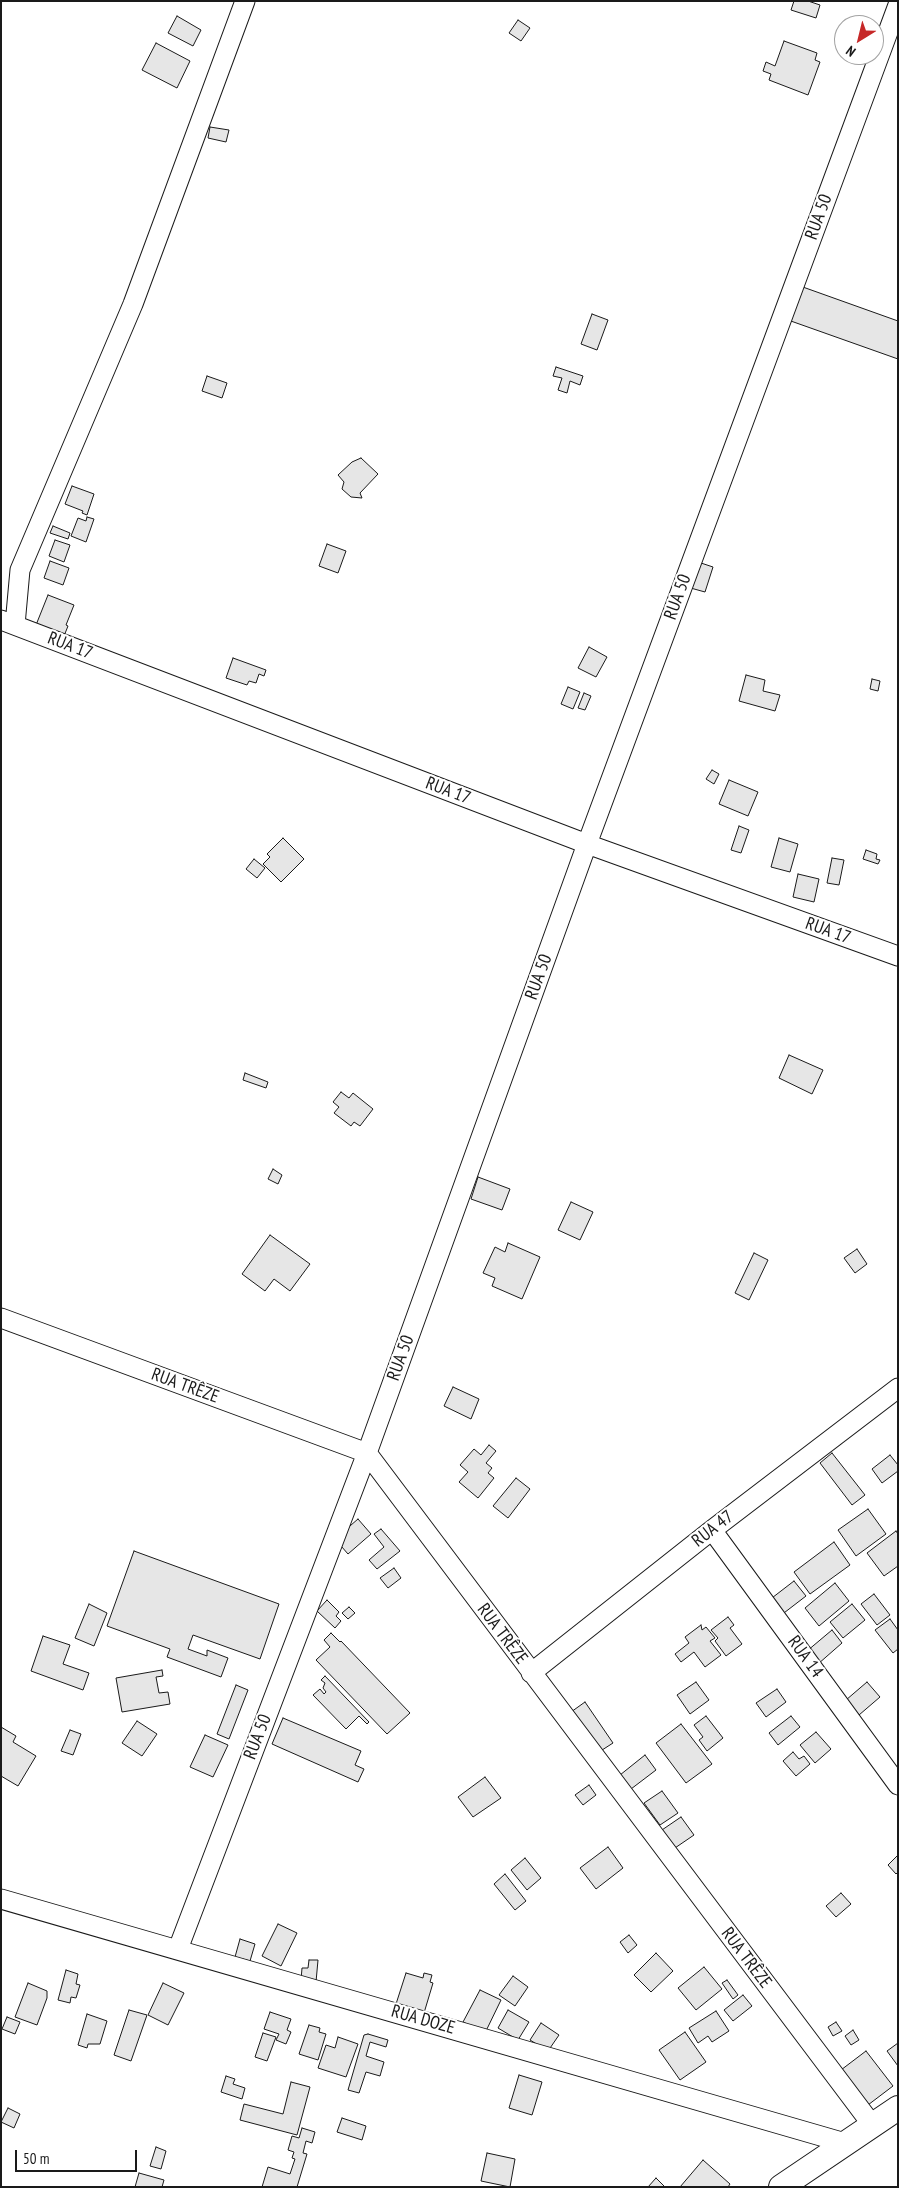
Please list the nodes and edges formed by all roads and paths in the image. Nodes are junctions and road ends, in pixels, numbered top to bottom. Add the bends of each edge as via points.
1 (245, 1) edge
2 (898, 5) edge
3 (8, 622) edge
4 (587, 844) junction
5 (898, 956) edge
6 (1, 1318) edge
7 (896, 1394) edge
8 (367, 1453) junction
9 (712, 1530) junction
10 (531, 1673) junction
11 (898, 1785) edge
12 (1, 1899) edge
13 (178, 1949) junction
14 (898, 2108) edge
15 (873, 2126) junction
16 (845, 2143) junction
17 (781, 2187) edge

1 - 3 street via 133,304 20,570
2 - 4 street, RUA 50
3 - 4 street, RUA 17
4 - 5 street, RUA 17
4 - 8 street, RUA 50
6 - 8 street, RUA TRÊZE
7 - 9 street, RUA 47
8 - 10 street, RUA TRÊZE
8 - 13 street, RUA 50
9 - 10 street, RUA 47
9 - 11 street, RUA 14
10 - 15 street, RUA TRÊZE
12 - 13 street, RUA DOZE
13 - 16 street, RUA DOZE
14 - 15 main road
15 - 16 main road
16 - 17 main road

